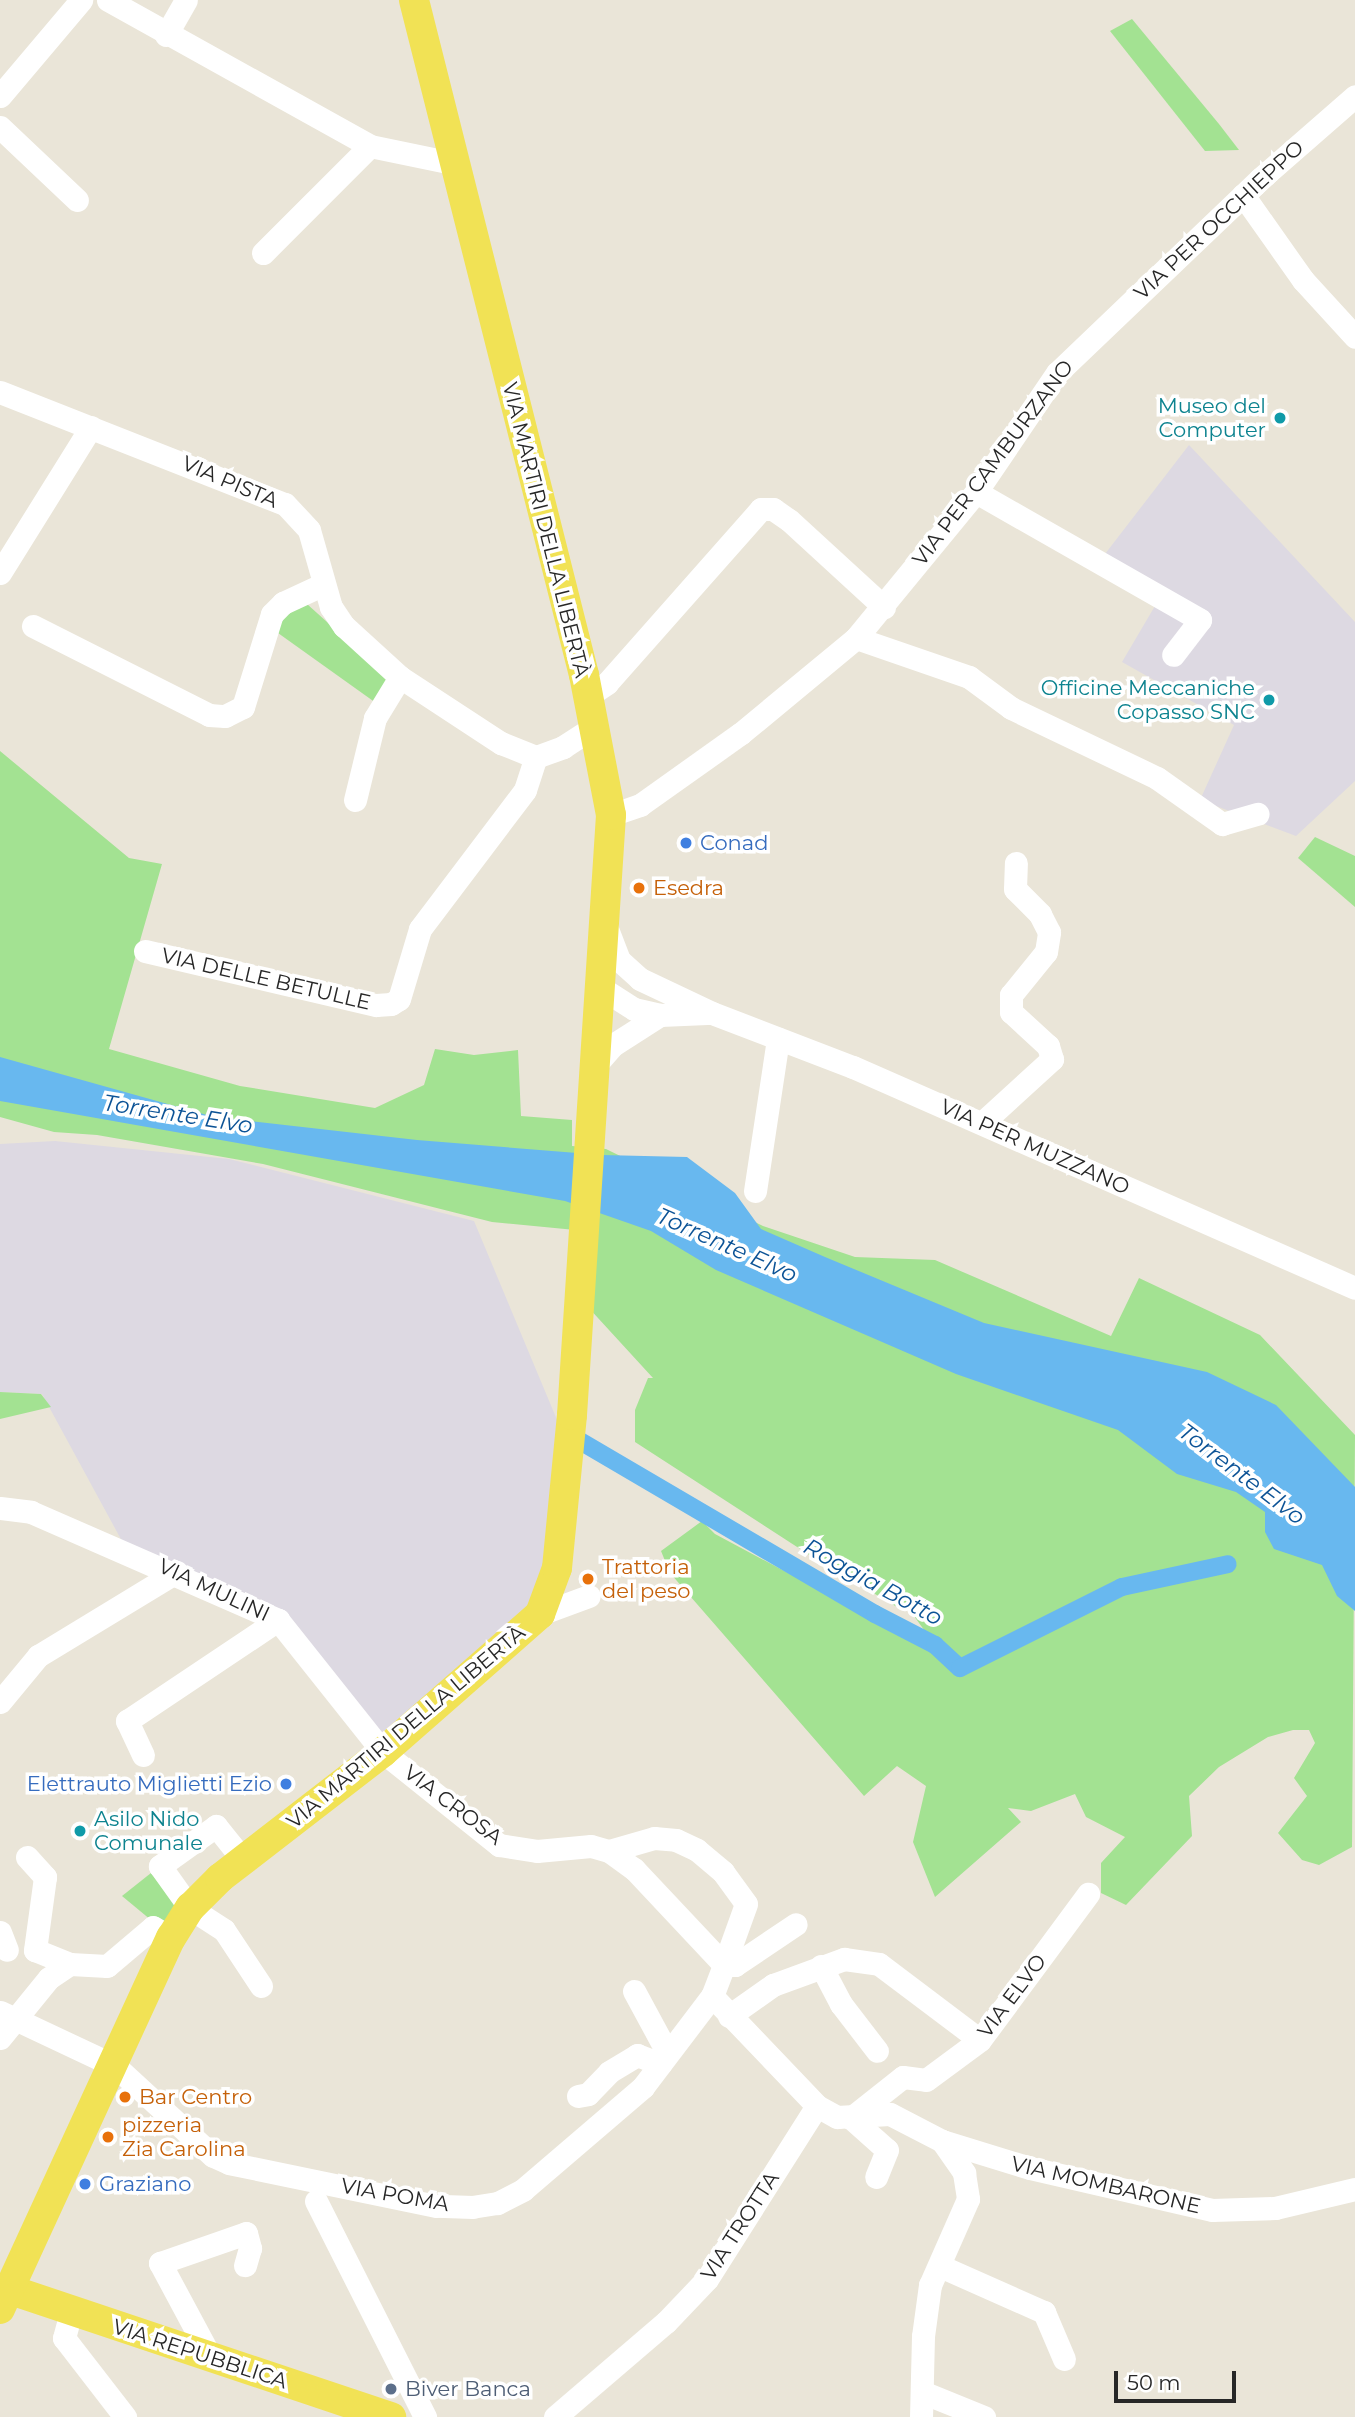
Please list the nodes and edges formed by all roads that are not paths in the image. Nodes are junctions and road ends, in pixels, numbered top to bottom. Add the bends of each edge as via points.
1 (81, 0) edge
2 (108, 0) edge
3 (186, 0) edge
4 (414, 0) edge
5 (166, 35) junction
6 (0, 96) edge
7 (1355, 96) edge
8 (0, 127) edge
9 (370, 146) junction
10 (452, 163) junction
11 (1243, 195) junction
12 (77, 200) dead end
13 (263, 253) dead end
14 (1355, 337) edge
15 (1084, 344) joint
16 (0, 392) edge
17 (90, 427) junction
18 (976, 492) junction
19 (0, 573) edge
20 (324, 584) junction
21 (884, 607) junction
22 (33, 626) dead end
23 (856, 638) junction
24 (1173, 655) dead end
25 (400, 677) junction
26 (588, 696) junction
27 (594, 726) junction
28 (536, 758) junction
29 (355, 800) dead end
30 (1258, 814) dead end
31 (611, 815) junction
32 (1016, 863) dead end
33 (604, 920) junction
34 (145, 951) dead end
35 (640, 979) junction
36 (598, 986) junction
37 (712, 1013) junction
38 (660, 1015) junction
39 (778, 1039) junction
40 (592, 1069) junction
41 (982, 1124) junction
42 (755, 1191) dead end
43 (1355, 1288) edge
44 (0, 1508) edge
45 (176, 1572) junction
46 (589, 1597) dead end
47 (540, 1614) junction
48 (278, 1620) junction
49 (0, 1702) edge
50 (383, 1752) junction
51 (143, 1755) dead end
52 (609, 1851) junction
53 (27, 1857) dead end
54 (244, 1861) junction
55 (1088, 1894) dead end
56 (190, 1908) junction
57 (796, 1924) dead end
58 (171, 1938) junction
59 (70, 1964) junction
60 (724, 1965) junction
61 (821, 1966) junction
62 (261, 1986) dead end
63 (634, 1991) dead end
64 (712, 1996) junction
65 (8, 2015) edge
66 (729, 2016) junction
67 (0, 2038) edge
68 (980, 2040) junction
69 (877, 2051) dead end
70 (664, 2058) junction
71 (115, 2066) junction
72 (578, 2096) dead end
73 (817, 2106) junction
74 (851, 2118) junction
75 (942, 2141) junction
76 (876, 2177) dead end
77 (1355, 2189) edge
78 (316, 2201) dead end
79 (244, 2265) dead end
80 (940, 2266) junction
81 (5, 2300) edge
82 (71, 2312) junction
83 (211, 2358) junction
84 (1064, 2359) dead end
85 (922, 2392) junction
86 (125, 2417) edge
87 (391, 2417) edge
88 (425, 2417) edge
89 (555, 2417) edge
90 (920, 2417) edge
91 (984, 2417) edge

1 - 6 street
2 - 5 street
3 - 5 street
4 - 10 main road, VIA MARTIRI DELLA LIBERTÀ
5 - 9 street
7 - 11 street, VIA PER OCCHIEPPO
8 - 12 street
9 - 10 street
9 - 13 street
10 - 26 main road, VIA MARTIRI DELLA LIBERTÀ
11 - 14 street via 1303,281
11 - 15 street, VIA PER OCCHIEPPO
15 - 18 street, VIA PER CAMBURZANO via 1056,373
16 - 17 street, VIA PISTA
17 - 19 street
17 - 20 street, VIA PISTA via 285,504 309,530
18 - 21 street, VIA PER CAMBURZANO
18 - 24 street via 1200,620
20 - 22 street via 283,603 272,614 243,707 225,716 209,715
20 - 25 street, VIA PISTA via 331,607 344,626
21 - 23 street, VIA PER CAMBURZANO
21 - 26 street via 789,520 773,509 761,509 607,683
23 - 30 street via 969,677 1011,708 1157,778 1222,824
23 - 31 street, VIA PER CAMBURZANO via 740,734 640,805
25 - 28 street, VIA PISTA via 501,743
25 - 29 street via 375,718
26 - 27 main road, VIA MARTIRI DELLA LIBERTÀ
27 - 28 street
27 - 31 main road, VIA MARTIRI DELLA LIBERTÀ
28 - 34 street, VIA DELLE BETULLE via 525,790 420,929 399,999 391,1004 376,1005
31 - 33 main road, VIA MARTIRI DELLA LIBERTÀ
32 - 41 street via 1015,889 1049,932 1046,952 1011,995 1010,1012 1048,1045 1052,1059
33 - 35 street, VIA PER MUZZANO via 619,960
33 - 36 main road, VIA MARTIRI DELLA LIBERTÀ
35 - 36 street
35 - 37 street, VIA PER MUZZANO
36 - 38 street, VIA PER MUZZANO via 635,1009
36 - 40 main road, VIA MARTIRI DELLA LIBERTÀ
37 - 38 street, VIA PER MUZZANO
37 - 39 street, VIA PER MUZZANO
38 - 40 street via 613,1045
39 - 41 street, VIA PER MUZZANO
39 - 42 street
40 - 47 main road, VIA MARTIRI DELLA LIBERTÀ via 564,1525
41 - 43 street, VIA PER MUZZANO
44 - 45 street, VIA MULINI via 31,1512
45 - 48 street, VIA MULINI
45 - 49 street via 38,1656
46 - 47 street
47 - 50 main road, VIA MARTIRI DELLA LIBERTÀ
48 - 50 street, VIA MULINI
48 - 51 street via 127,1721
50 - 52 street, VIA CROSA via 499,1845 537,1852 591,1846
50 - 54 main road, VIA MARTIRI DELLA LIBERTÀ
52 - 60 street, VIA CROSA via 634,1868
52 - 60 street, VIA CROSA via 654,1838 676,1840 697,1850 723,1872 746,1904
53 - 59 street via 45,1877 34,1950
54 - 56 main road, VIA MARTIRI DELLA LIBERTÀ via 205,1890
54 - 56 street via 216,1826 160,1867
55 - 68 street, VIA ELVO
56 - 58 main road, VIA MARTIRI DELLA LIBERTÀ
56 - 62 street via 228,1926
57 - 60 street via 735,1965
58 - 59 street via 153,1927 107,1966
58 - 71 main road, VIA MARTIRI DELLA LIBERTÀ
59 - 65 street
60 - 64 street, VIA CROSA
61 - 66 street via 773,1985
61 - 68 street via 844,1959 879,1964
61 - 69 street via 841,2004
63 - 70 street
64 - 66 street
64 - 70 street, VIA POMA
65 - 67 street
65 - 71 street, VIA POMA
66 - 73 street
68 - 74 street, VIA ELVO via 926,2080 903,2077
70 - 71 street, VIA POMA via 643,2087 523,2190 497,2203 473,2207 436,2206 229,2163 213,2156
70 - 72 street via 637,2055 609,2072 588,2094
71 - 81 main road, VIA MARTIRI DELLA LIBERTÀ
73 - 74 street via 837,2117
73 - 89 street, VIA TROTTA via 707,2279
74 - 75 street, VIA MOMBARONE via 890,2114
74 - 76 street via 887,2150
75 - 77 street, VIA MOMBARONE via 1030,2168 1212,2210 1275,2208
75 - 80 street via 964,2173 968,2199
78 - 88 street
79 - 83 street via 250,2248 246,2233 160,2263
80 - 84 street via 1044,2312
80 - 85 street via 930,2285 925,2316
81 - 82 main road, VIA REPUBBLICA
82 - 83 main road, VIA REPUBBLICA
82 - 86 street via 64,2339
83 - 87 main road, VIA REPUBBLICA
85 - 90 street
85 - 91 street

